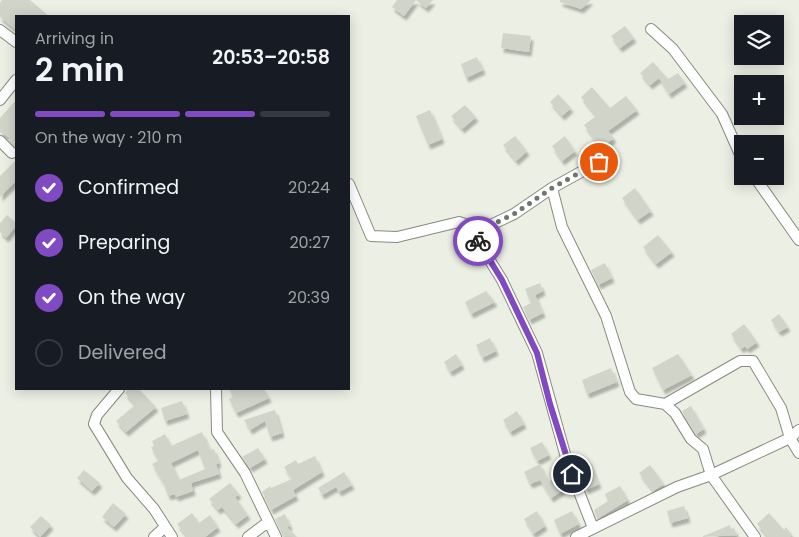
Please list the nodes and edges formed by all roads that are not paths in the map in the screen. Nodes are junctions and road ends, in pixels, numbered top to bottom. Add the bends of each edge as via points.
1 (0, 30) edge
2 (651, 30) dead end
3 (15, 41) edge
4 (15, 81) edge
5 (0, 100) edge
6 (0, 141) edge
7 (734, 141) edge
8 (12, 153) dead end
9 (599, 162) dead end
10 (760, 185) edge
11 (350, 186) edge
12 (552, 188) junction
13 (474, 233) junction
14 (799, 240) edge
15 (118, 390) edge
16 (216, 390) edge
17 (665, 404) junction
18 (799, 430) edge
19 (790, 438) junction
20 (799, 453) edge
21 (711, 475) junction
22 (268, 522) junction
23 (165, 527) junction
24 (593, 528) junction
25 (154, 537) edge
26 (172, 537) edge
27 (248, 537) edge
28 (276, 537) edge
29 (576, 537) edge
30 (755, 537) edge

1 - 3 street
2 - 7 street via 673,49 722,114
4 - 5 street
6 - 8 street
9 - 12 street
10 - 14 street
11 - 13 street via 371,236 397,237 458,222 468,225
12 - 13 street via 514,214
12 - 17 street via 562,226 606,316 630,392 636,400
13 - 24 street via 502,280 537,353 567,461
15 - 23 street via 97,415 94,424 127,478
16 - 22 street via 217,432 245,473
17 - 19 street via 740,361 753,362 781,408
17 - 21 street via 675,413 691,439 703,449
18 - 19 street
19 - 20 street
19 - 21 street
21 - 24 street via 677,487
21 - 30 street
22 - 27 street
22 - 28 street
23 - 25 street
23 - 26 street
24 - 29 street

